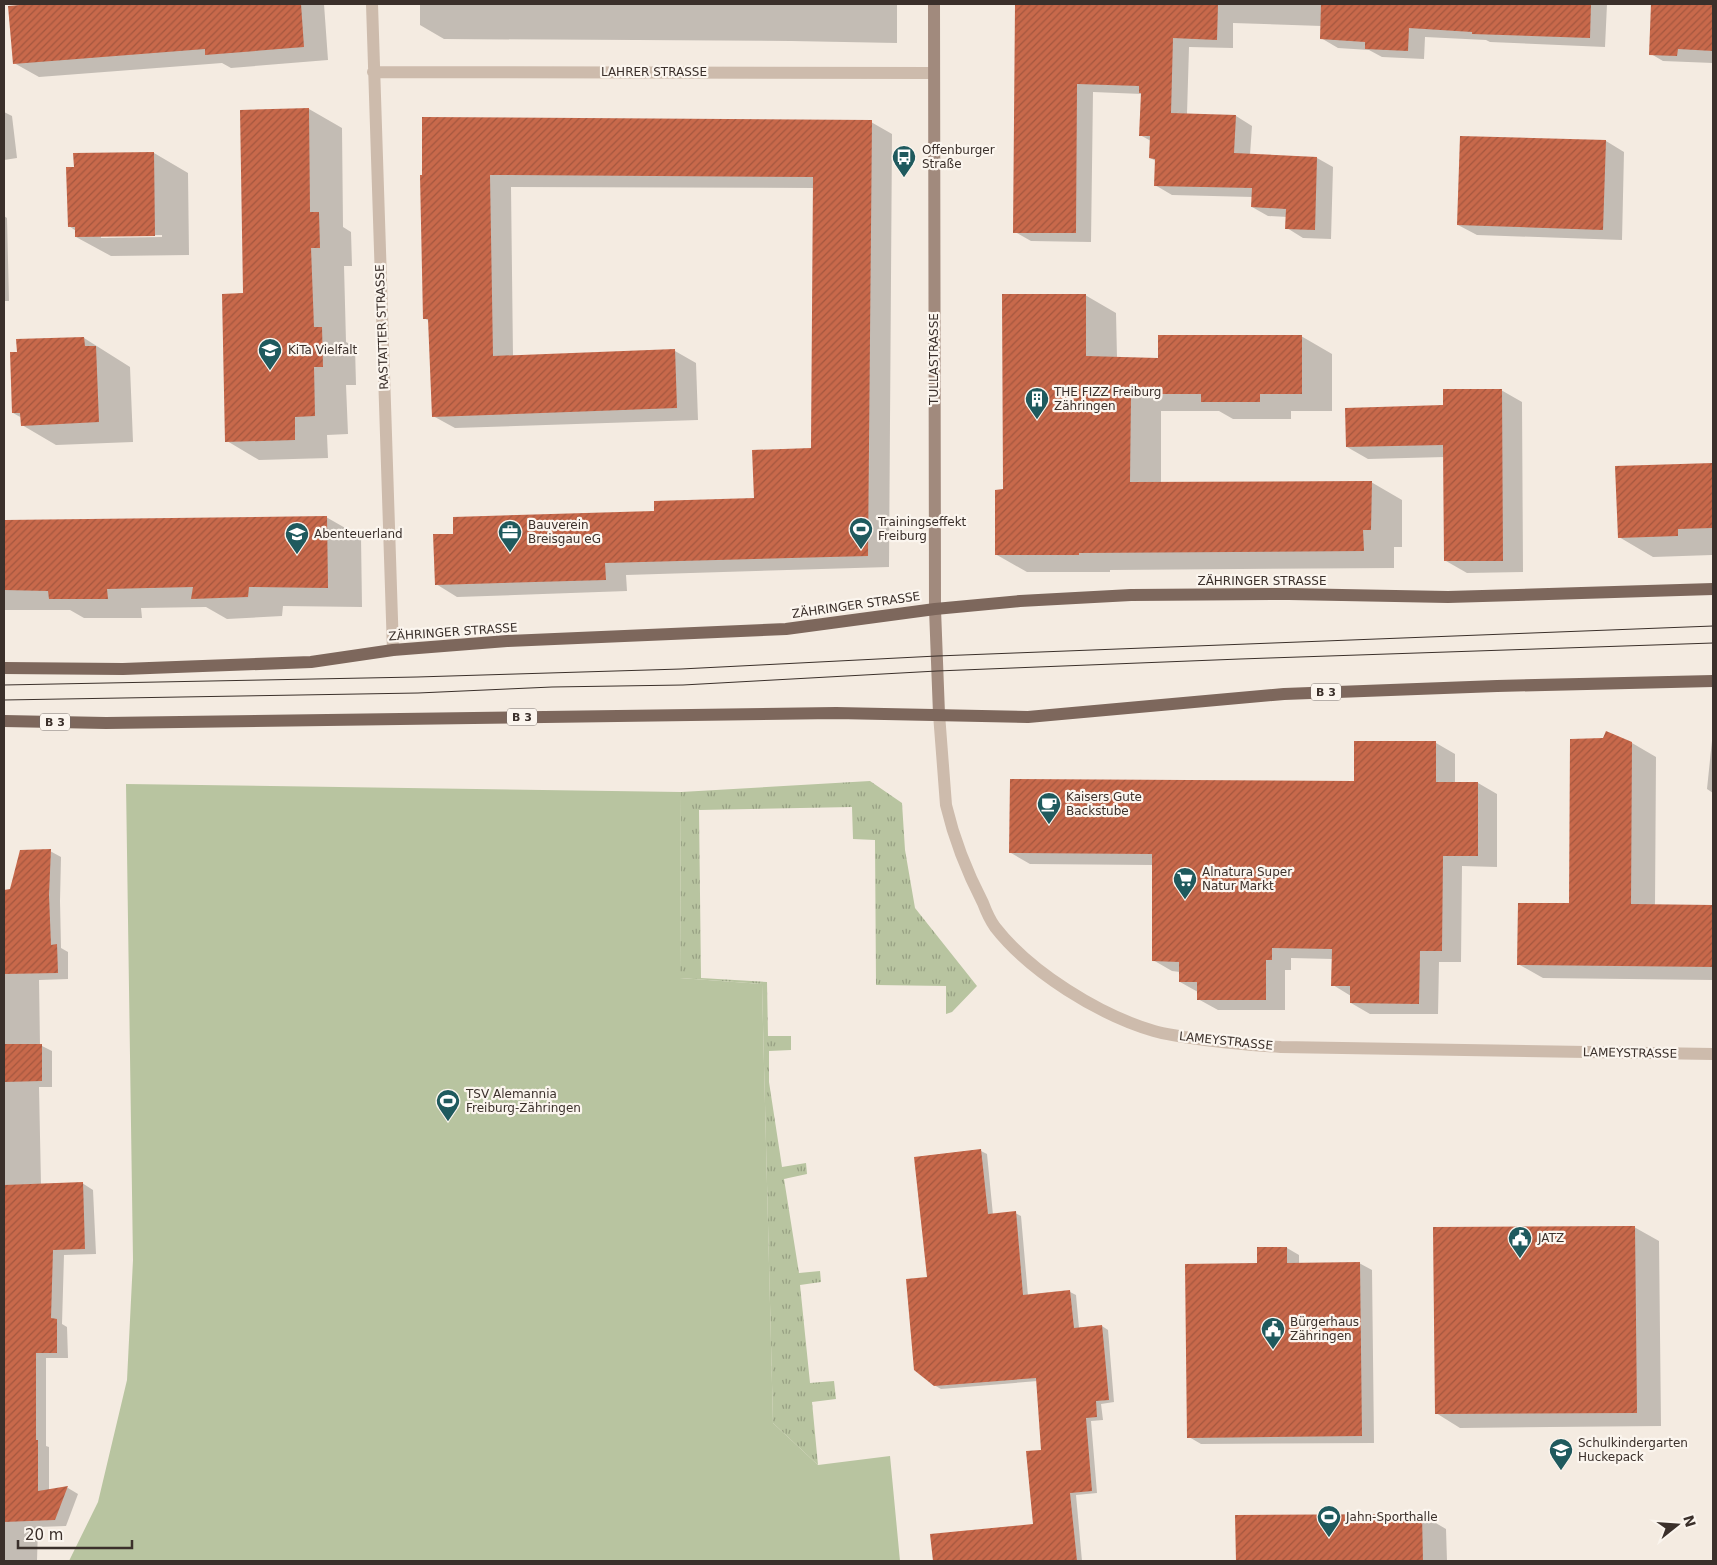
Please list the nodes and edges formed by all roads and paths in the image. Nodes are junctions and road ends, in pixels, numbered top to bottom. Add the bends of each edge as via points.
1 (372, 4) edge
2 (934, 4) edge
3 (373, 72) junction
4 (934, 73) junction
5 (1713, 589) edge
6 (935, 609) junction
7 (393, 650) junction
8 (4, 668) edge
9 (1713, 680) edge
10 (939, 714) junction
11 (4, 721) edge
12 (1713, 1054) edge

1 - 3 street, RASTATTER STRASSE
2 - 4 street, TULLASTRASSE
3 - 4 street, LAHRER STRASSE
3 - 7 street, RASTATTER STRASSE
4 - 6 street, TULLASTRASSE
5 - 6 main road, ZÄHRINGER STRASSE via 1448,598 1132,595
6 - 7 main road, ZÄHRINGER STRASSE via 786,629 507,641
6 - 10 street, TULLASTRASSE
7 - 8 main road, ZÄHRINGER STRASSE via 311,662 123,669
9 - 10 main road, B 3 via 1284,694 1028,717
10 - 11 main road, B 3 via 836,712 106,723
10 - 12 street, LAMEYSTRASSE via 946,805 953,834 994,926 1032,965 1082,1000 1129,1023 1156,1032 1219,1043 1282,1047

